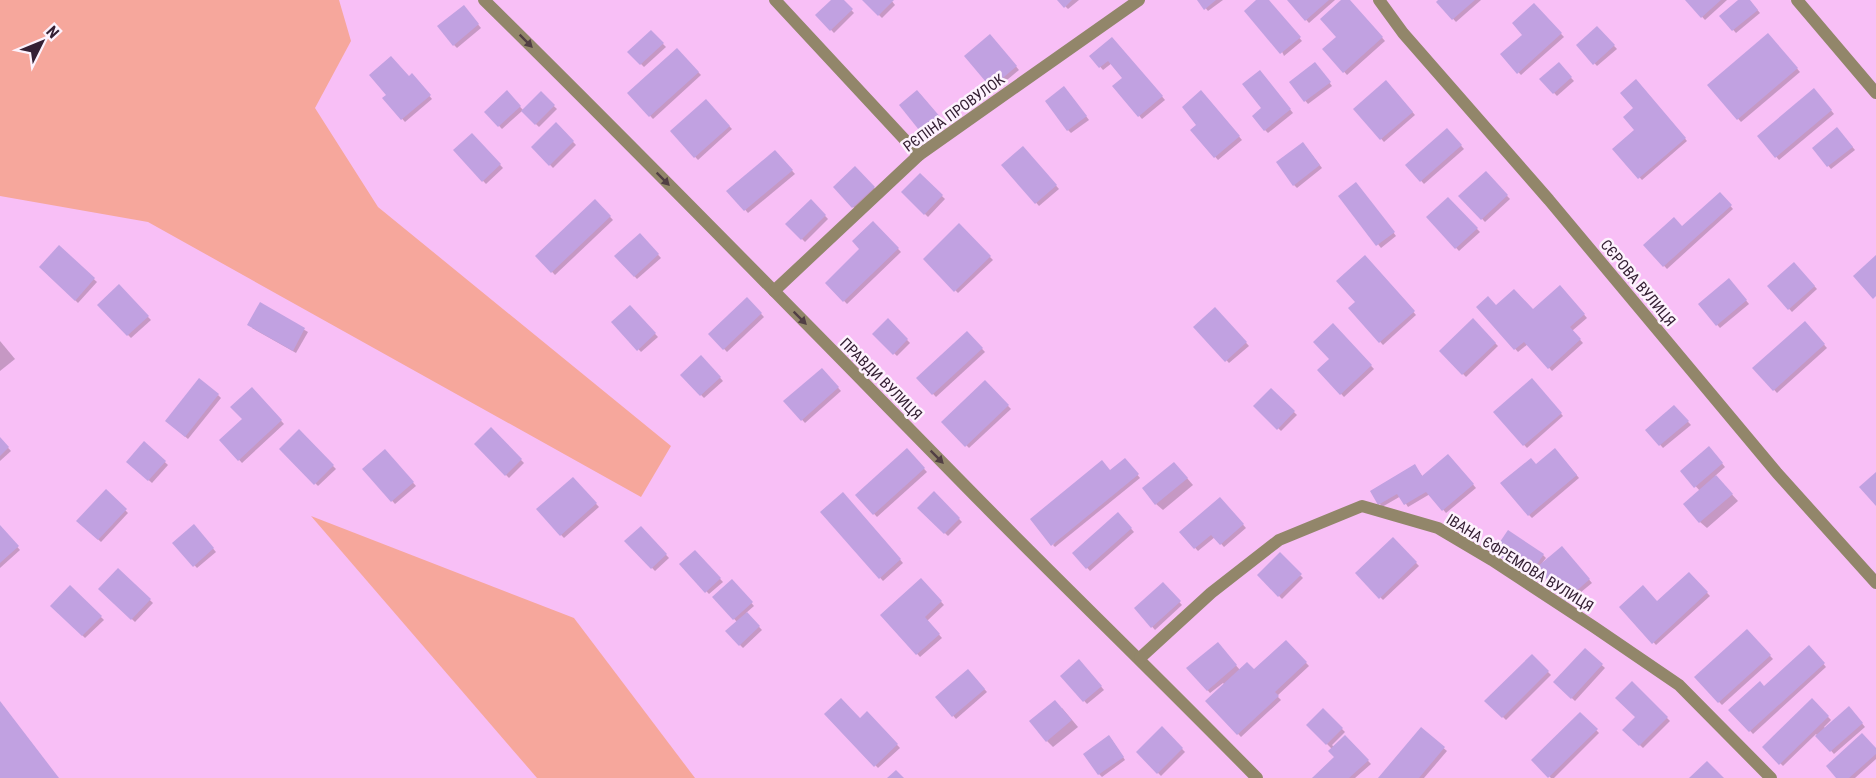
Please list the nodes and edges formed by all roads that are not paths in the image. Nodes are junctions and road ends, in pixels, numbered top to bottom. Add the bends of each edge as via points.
1 (484, 0) edge
2 (776, 0) edge
3 (1139, 0) edge
4 (1379, 0) edge
5 (1797, 0) edge
6 (1876, 93) edge
7 (919, 155) junction
8 (774, 291) junction
9 (1876, 583) edge
10 (1140, 658) junction
11 (1257, 778) edge
12 (1772, 778) edge

1 -> 8 street, ПРАВДИ ВУЛИЦЯ
2 - 7 street
3 - 7 street, РЄПІНА ПРОВУЛОК
4 - 9 street, СЄРОВА ВУЛИЦЯ via 1777,473
5 - 6 street
7 - 8 street, РЄПІНА ПРОВУЛОК
8 -> 10 street, ПРАВДИ ВУЛИЦЯ
10 - 11 street, ПРАВДИ ВУЛИЦЯ
10 - 12 street, ІВАНА ЄФРЕМОВА ВУЛИЦЯ via 1211,593 1279,540 1362,506 1438,528 1585,621 1679,686

